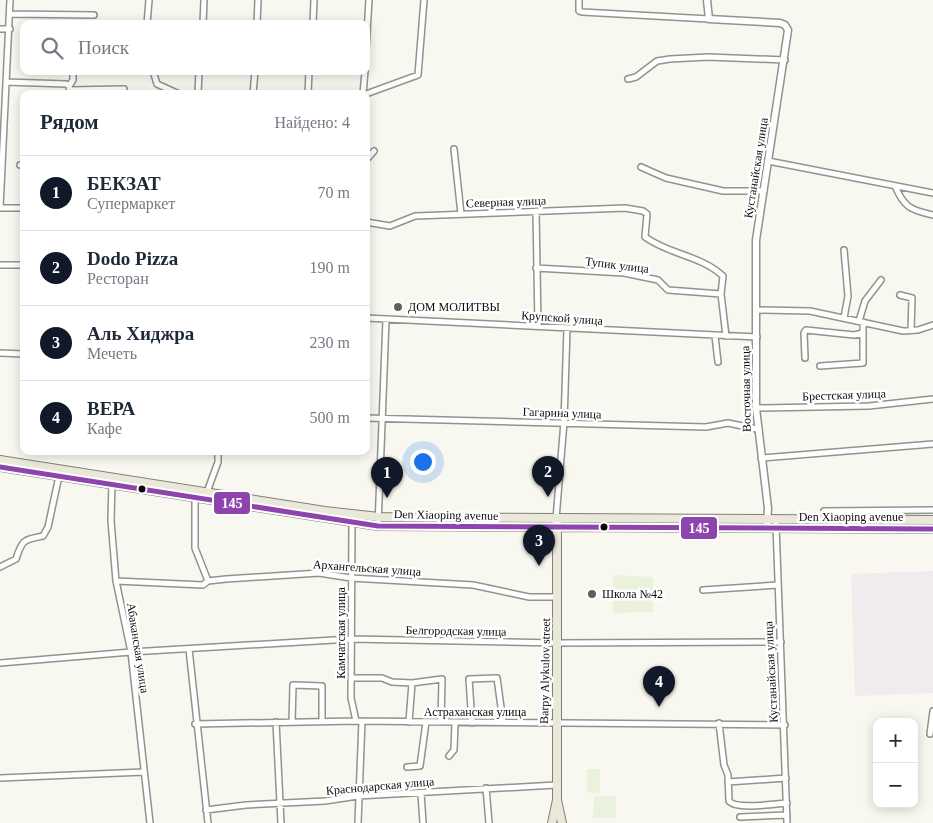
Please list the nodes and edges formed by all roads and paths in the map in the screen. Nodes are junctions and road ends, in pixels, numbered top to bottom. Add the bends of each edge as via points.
1 (10, 0) edge
2 (149, 0) edge
3 (204, 0) edge
4 (258, 0) edge
5 (314, 0) edge
6 (369, 0) edge
7 (424, 0) edge
8 (579, 0) edge
9 (707, 0) edge
10 (11, 14) junction
11 (94, 15) dead end
12 (709, 19) junction
13 (147, 20) edge
14 (203, 20) edge
15 (257, 20) edge
16 (313, 20) edge
17 (368, 20) edge
18 (0, 29) edge
19 (10, 29) junction
20 (785, 60) junction
21 (73, 75) edge
22 (155, 75) edge
23 (199, 75) edge
24 (255, 75) edge
25 (309, 75) edge
26 (365, 75) edge
27 (4, 78) edge
28 (628, 79) dead end
29 (124, 89) dead end
30 (69, 90) edge
31 (171, 90) edge
32 (198, 90) edge
33 (254, 90) edge
34 (308, 90) edge
35 (365, 90) edge
36 (370, 92) edge
37 (454, 149) dead end
38 (374, 151) dead end
39 (370, 156) edge
40 (768, 161) junction
41 (640, 167) dead end
42 (895, 186) junction
43 (764, 190) junction
44 (933, 193) edge
45 (20, 208) edge
46 (536, 211) junction
47 (461, 214) junction
48 (933, 216) edge
49 (370, 223) edge
50 (844, 250) dead end
51 (0, 265) edge
52 (20, 265) edge
53 (536, 268) junction
54 (880, 280) dead end
55 (721, 294) junction
56 (900, 295) dead end
57 (757, 310) junction
58 (370, 318) edge
59 (844, 318) junction
60 (386, 320) junction
61 (861, 322) junction
62 (538, 325) junction
63 (933, 325) edge
64 (568, 329) junction
65 (911, 330) junction
66 (863, 333) junction
67 (715, 336) junction
68 (726, 336) junction
69 (757, 337) junction
70 (0, 353) edge
71 (20, 354) edge
72 (805, 358) dead end
73 (718, 362) dead end
74 (820, 366) dead end
75 (933, 399) edge
76 (756, 408) junction
77 (370, 418) edge
78 (384, 418) junction
79 (564, 422) junction
80 (757, 428) junction
81 (933, 444) edge
82 (218, 455) edge
83 (761, 458) junction
84 (0, 460) edge
85 (0, 467) edge
86 (59, 476) junction
87 (112, 480) junction
88 (207, 492) junction
89 (195, 498) junction
90 (933, 510) edge
91 (824, 511) dead end
92 (353, 514) junction
93 (379, 517) junction
94 (556, 519) junction
95 (933, 520) edge
96 (352, 523) junction
97 (767, 524) junction
98 (776, 524) junction
99 (378, 526) junction
100 (557, 528) junction
101 (933, 528) edge
102 (0, 567) edge
103 (351, 578) junction
104 (116, 581) junction
105 (208, 581) junction
106 (778, 584) junction
107 (703, 590) dead end
108 (557, 597) junction
109 (351, 639) junction
110 (781, 642) junction
111 (557, 643) junction
112 (189, 649) junction
113 (131, 652) junction
114 (0, 663) edge
115 (351, 678) junction
116 (412, 683) junction
117 (933, 711) edge
118 (322, 721) junction
119 (359, 721) junction
120 (276, 722) junction
121 (292, 722) junction
122 (409, 722) junction
123 (426, 722) junction
124 (441, 722) junction
125 (503, 722) junction
126 (556, 722) junction
127 (455, 723) junction
128 (472, 723) junction
129 (719, 723) junction
130 (195, 724) junction
131 (785, 725) junction
132 (930, 734) dead end
133 (449, 756) dead end
134 (407, 767) dead end
135 (144, 772) junction
136 (0, 778) edge
137 (786, 778) junction
138 (728, 782) junction
139 (556, 785) junction
140 (486, 788) junction
141 (420, 793) junction
142 (358, 796) junction
143 (557, 800) junction
144 (279, 803) junction
145 (787, 804) junction
146 (206, 810) junction
147 (787, 815) junction
148 (740, 816) dead end
149 (150, 823) edge
150 (208, 823) edge
151 (281, 823) edge
152 (358, 823) edge
153 (423, 823) edge
154 (490, 823) edge
155 (552, 823) edge
156 (562, 823) edge
157 (787, 823) edge

1 - 10 street
2 - 13 street
3 - 14 street
4 - 15 street
5 - 16 street
6 - 17 street
7 - 36 street via 418,75
8 - 12 street via 579,11 582,12
9 - 12 street
10 - 11 street
10 - 19 street
12 - 20 street, Кустанайская улица via 780,23 788,30
18 - 19 street
19 - 27 street
20 - 28 street via 670,59 657,61 636,77
20 - 40 street, Кустанайская улица
21 - 30 street
22 - 31 street via 158,84
23 - 32 street
24 - 33 street
25 - 34 street
26 - 35 street
27 - 30 street
27 - 45 street via 0,208
29 - 30 street
37 - 47 street
38 - 39 street
40 - 42 street
40 - 43 street, Кустанайская улица
41 - 43 street via 666,178 723,191
42 - 44 street
42 - 48 street via 902,202
43 - 57 street, Кустанайская улица via 756,240
46 - 47 street, Северная улица
46 - 53 street
46 - 55 street, Северная улица via 625,208 643,211 647,214 645,238 659,247 711,265 723,276
47 - 49 street, Северная улица via 415,216 390,226
50 - 59 street via 848,296
51 - 52 street
53 - 55 street, Тупик улица via 624,273 658,280 668,290
53 - 62 street
54 - 61 street via 865,301
55 - 68 street
56 - 65 street via 912,298
57 - 59 street via 810,310
57 - 69 street, Восточная улица
58 - 60 street, Крупской улица
59 - 61 street
60 - 62 street, Крупской улица
60 - 78 street
61 - 65 street
61 - 66 street
62 - 64 street, Крупской улица
63 - 65 street
64 - 67 street, Крупской улица
64 - 79 street
66 - 72 street via 806,330
66 - 74 street via 863,363
67 - 68 street, Крупской улица
67 - 73 street
68 - 69 street, Крупской улица
69 - 76 street, Восточная улица
70 - 71 street
75 - 76 street, Брестская улица via 869,406
76 - 80 street, Восточная улица
77 - 78 street, Гагарина улица
78 - 79 street, Гагарина улица
78 - 93 street
79 - 80 street, Гагарина улица via 706,427 728,423
79 - 94 street
80 - 83 street, Восточная улица
81 - 83 street
82 - 88 street
83 - 97 street, Восточная улица
84 - 87 main road
85 - 86 main road
86 - 87 main road
86 - 102 street via 48,527 43,536 26,539 21,543 16,559
87 - 88 main road, Den Xiaoping avenue
87 - 89 main road, Den Xiaoping avenue
87 - 104 street, Абаканская улица via 111,521
88 - 92 main road, Den Xiaoping avenue
89 - 96 main road, Den Xiaoping avenue
89 - 105 street via 196,548
90 - 91 street
92 - 93 main road, Den Xiaoping avenue
92 - 96 street, Камчатская улица
93 - 94 main road, Den Xiaoping avenue
93 - 99 street
94 - 97 main road, Den Xiaoping avenue
94 - 100 main road, Barpy Alykulov street
95 - 98 main road, Den Xiaoping avenue
96 - 99 main road, Den Xiaoping avenue
96 - 103 street, Камчатская улица
97 - 98 main road, Den Xiaoping avenue
97 - 100 main road, Den Xiaoping avenue
98 - 101 main road, Den Xiaoping avenue
98 - 106 street, Кустанайская улица
99 - 100 main road, Den Xiaoping avenue
100 - 108 main road, Barpy Alykulov street
103 - 105 street, Архангельская улица via 318,573
103 - 108 street, Архангельская улица via 473,586 529,596
103 - 109 street, Камчатская улица
104 - 105 street, Архангельская улица via 203,584
104 - 113 street, Абаканская улица
106 - 107 street
106 - 110 street, Кустанайская улица
108 - 111 main road, Barpy Alykulov street
109 - 111 street, Белгородская улица
109 - 112 street, Белгородская улица
109 - 115 street, Камчатская улица
110 - 111 street, Белгородская улица
110 - 131 street, Кустанайская улица
111 - 126 main road, Barpy Alykulov street
112 - 113 street, Белгородская улица
112 - 130 street
113 - 114 street, Белгородская улица
113 - 135 street, Абаканская улица
115 - 116 street via 382,678
115 - 119 street, Камчатская улица via 351,698
116 - 122 street
116 - 124 street via 442,679
117 - 132 street
118 - 119 street, Астраханская улица
118 - 121 street, Астраханская улица
118 - 121 street via 322,686 293,685
119 - 122 street, Астраханская улица
119 - 142 street, Камчатская улица
120 - 121 street, Астраханская улица
120 - 130 street, Астраханская улица
120 - 144 street
122 - 123 street, Астраханская улица
123 - 124 street, Астраханская улица
123 - 134 street via 420,766
124 - 127 street, Астраханская улица
125 - 126 street, Астраханская улица
125 - 128 street, Астраханская улица
125 - 128 street via 497,678 470,679
126 - 129 street, Астраханская улица
126 - 139 main road, Barpy Alykulov street
127 - 128 street, Астраханская улица
127 - 133 street via 454,750
129 - 131 street, Астраханская улица
129 - 138 street
130 - 146 street
131 - 137 street, Кустанайская улица
135 - 136 street
135 - 149 street, Абаканская улица
137 - 138 street
137 - 145 street, Кустанайская улица
138 - 145 street via 729,801 734,806
139 - 140 street, Краснодарская улица
139 - 143 main road, Barpy Alykulov street
140 - 141 street, Краснодарская улица
140 - 154 street
141 - 142 street, Краснодарская улица
141 - 153 street
142 - 144 street, Краснодарская улица
142 - 152 street, Камчатская улица
143 - 155 main road, Barpy Alykulov street
143 - 156 main road
144 - 146 street, Краснодарская улица
144 - 151 street
145 - 147 street, Кустанайская улица
146 - 150 street
147 - 148 street
147 - 157 street, Кустанайская улица

